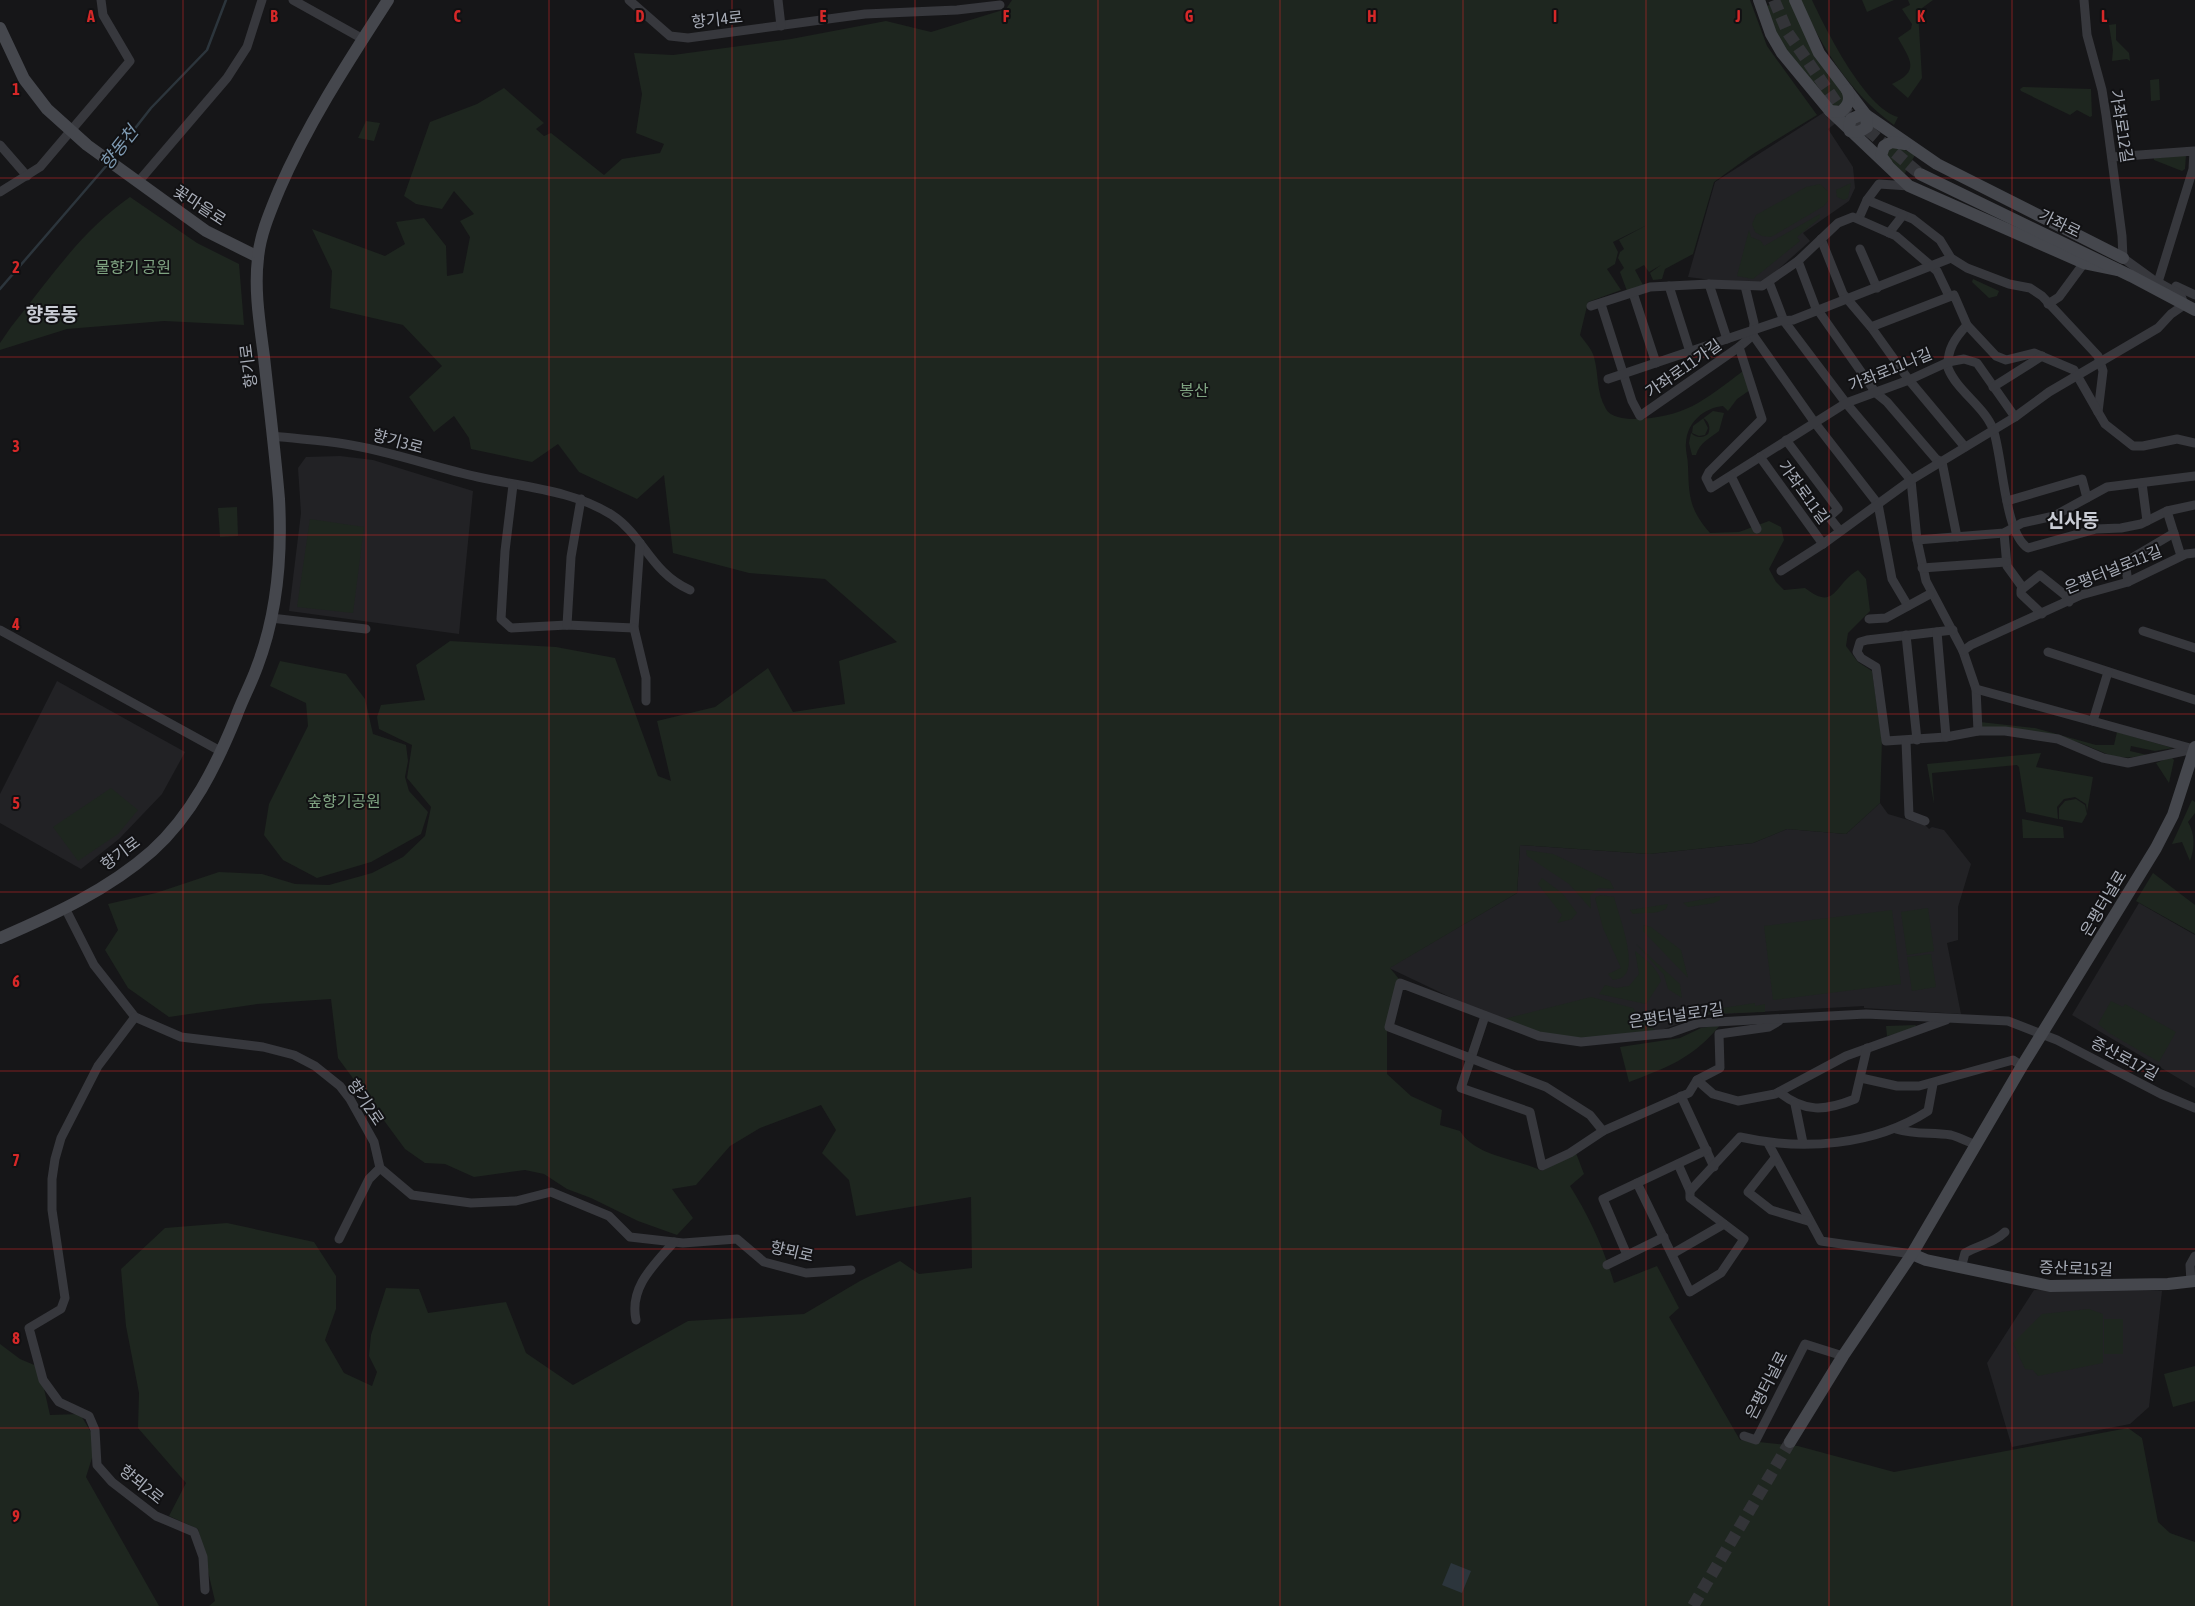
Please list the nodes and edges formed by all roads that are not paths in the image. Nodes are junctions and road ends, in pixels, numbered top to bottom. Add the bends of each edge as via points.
1 (101, 0) edge
2 (262, 0) edge
3 (388, 0) edge
4 (629, 0) edge
5 (778, 0) edge
6 (1759, 0) edge
7 (1795, 0) edge
8 (2084, 0) edge
9 (296, 1) edge
10 (1000, 5) dead end
11 (781, 26) junction
12 (0, 28) edge
13 (363, 39) junction
14 (1847, 90) junction
15 (1830, 111) junction
16 (1866, 115) junction
17 (72, 130) junction
18 (1850, 131) junction
19 (0, 145) edge
20 (1914, 148) junction
21 (2194, 151) edge
22 (2112, 157) junction
23 (1892, 171) junction
24 (1920, 174) tunnel mouth
25 (27, 176) junction
26 (139, 182) junction
27 (1909, 186) junction
28 (0, 192) edge
29 (1868, 200) junction
30 (1902, 215) junction
31 (1856, 217) junction
32 (1889, 233) junction
33 (1821, 239) junction
34 (1860, 249) dead end
35 (258, 256) junction
36 (1951, 258) junction
37 (1798, 262) junction
38 (2084, 264) junction
39 (2120, 264) junction
40 (1930, 266) junction
41 (2159, 278) junction
42 (1769, 282) junction
43 (1709, 284) junction
44 (1669, 286) junction
45 (1745, 286) junction
46 (1877, 288) junction
47 (1633, 293) junction
48 (1952, 296) junction
49 (2195, 296) edge
50 (1848, 299) junction
51 (1601, 304) junction
52 (2048, 304) junction
53 (1591, 306) dead end
54 (2189, 307) edge
55 (1820, 311) junction
56 (1784, 321) junction
57 (1967, 326) junction
58 (1871, 327) junction
59 (1754, 333) junction
60 (1727, 339) junction
61 (1739, 348) junction
62 (1690, 352) junction
63 (2042, 356) junction
64 (2101, 360) junction
65 (1948, 362) junction
66 (1656, 363) junction
67 (1625, 374) junction
68 (2078, 375) junction
69 (1608, 379) dead end
70 (1909, 380) junction
71 (1993, 387) junction
72 (1876, 392) junction
73 (1846, 403) junction
74 (2098, 412) junction
75 (2014, 417) junction
76 (1815, 423) junction
77 (1993, 430) junction
78 (273, 436) junction
79 (1786, 440) junction
80 (2195, 443) edge
81 (1965, 447) junction
82 (1760, 458) junction
83 (1942, 462) junction
84 (1731, 476) junction
85 (2195, 476) edge
86 (1911, 480) junction
87 (2142, 483) junction
88 (513, 485) junction
89 (1711, 488) joint
90 (2087, 498) junction
91 (581, 499) junction
92 (2007, 501) junction
93 (1878, 504) junction
94 (2195, 505) edge
95 (2167, 511) junction
96 (2147, 521) junction
97 (2014, 526) junction
98 (1757, 529) dead end
99 (1840, 532) junction
100 (2004, 533) junction
101 (2174, 534) junction
102 (1957, 537) junction
103 (1917, 540) junction
104 (640, 543) junction
105 (1823, 544) junction
106 (2195, 553) edge
107 (2181, 556) junction
108 (2006, 562) junction
109 (1922, 568) junction
110 (1781, 571) dead end
111 (2128, 582) junction
112 (690, 590) dead end
113 (2022, 590) junction
114 (1930, 594) junction
115 (2069, 602) junction
116 (1908, 606) junction
117 (2042, 614) junction
118 (271, 618) junction
119 (1869, 619) dead end
120 (567, 625) junction
121 (634, 628) junction
122 (366, 629) dead end
123 (0, 630) edge
124 (1953, 630) junction
125 (2144, 631) dead end
126 (1937, 632) junction
127 (1906, 635) junction
128 (2195, 648) edge
129 (1963, 651) junction
130 (2048, 652) dead end
131 (2108, 672) junction
132 (1976, 689) junction
133 (2195, 700) edge
134 (646, 701) dead end
135 (2093, 721) junction
136 (1978, 731) junction
137 (1946, 737) junction
138 (1917, 740) junction
139 (1906, 741) junction
140 (2195, 748) edge
141 (222, 752) junction
142 (1925, 821) dead end
143 (65, 908) junction
144 (0, 938) edge
145 (1485, 1016) junction
146 (135, 1017) junction
147 (1951, 1018) junction
148 (1781, 1020) junction
149 (2041, 1035) junction
150 (1867, 1048) junction
151 (1470, 1060) junction
152 (2022, 1066) junction
153 (1861, 1078) junction
154 (1698, 1080) junction
155 (1933, 1084) junction
156 (1780, 1092) junction
157 (1681, 1096) junction
158 (1795, 1104) junction
159 (2195, 1108) edge
160 (1896, 1129) junction
161 (1603, 1131) junction
162 (1768, 1143) junction
163 (1803, 1143) junction
164 (1976, 1145) junction
165 (1707, 1150) junction
166 (1776, 1158) junction
167 (1678, 1164) junction
168 (1714, 1167) junction
169 (380, 1168) junction
170 (1637, 1183) junction
171 (1690, 1191) junction
172 (1808, 1221) junction
173 (1724, 1224) junction
174 (2005, 1232) dead end
175 (1664, 1237) junction
176 (339, 1239) dead end
177 (674, 1242) junction
178 (1672, 1254) junction
179 (1912, 1254) junction
180 (1627, 1255) junction
181 (2195, 1256) edge
182 (1607, 1265) dead end
183 (1961, 1268) junction
184 (851, 1270) dead end
185 (2193, 1282) edge
186 (636, 1320) dead end
187 (1844, 1356) junction
188 (1744, 1436) dead end
189 (1790, 1442) tunnel mouth
190 (205, 1590) dead end

1 - 17 street via 103,15 130,61
2 - 26 street via 247,47 227,78
3 - 13 main road, 향기로
4 - 11 street, 향기4로 via 670,36 688,38
5 - 11 street
6 - 15 main road via 1771,34 1782,53
7 - 14 main road via 1819,53
8 - 22 street, 가좌로12길 via 2087,35 2102,90
9 - 13 street
10 - 11 street, 향기4로 via 865,14
12 - 17 main road via 24,79 47,109
13 - 35 main road, 향기로 via 293,157 270,211
14 - 15 main road via 1847,107 1841,112
14 - 16 main road
15 - 18 main road
16 - 18 main road via 1868,125 1863,131
16 - 20 main road
17 - 25 street via 40,167
17 - 26 main road, 꽃마을로 via 87,145
18 - 23 main road
19 - 25 street
20 - 23 main road via 1892,142 1884,146 1881,156
20 - 39 main road via 1936,164
21 - 22 street
21 - 41 street via 2193,169
22 - 39 street, 가좌로12길
23 - 27 main road
24 - 39 main road, 가좌로
25 - 28 street
26 - 35 main road, 꽃마을로 via 206,231
27 - 29 street via 1879,184
27 - 38 main road
29 - 30 street
29 - 31 street
30 - 32 street
30 - 36 street via 1913,219 1940,240
31 - 32 street
31 - 33 street via 1838,224
32 - 40 street
33 - 37 street
33 - 50 street via 1843,294
34 - 46 street
35 - 78 main road, 향기로 via 258,313
36 - 40 street, 가좌로11가길
36 - 52 street via 2008,284 2030,288
37 - 42 street
37 - 55 street via 1815,306
38 - 39 main road
38 - 52 street via 2059,297
39 - 41 street
39 - 54 main road, 가좌로
40 - 46 street, 가좌로11가길
40 - 48 street via 1937,271
41 - 49 street
42 - 45 street via 1762,286
42 - 56 street
43 - 44 street
43 - 45 street
43 - 60 street
44 - 47 street via 1650,287
44 - 62 street, 가좌로11가길
45 - 59 street
46 - 50 street, 가좌로11가길
47 - 51 street
47 - 66 street, 가좌로11가길
48 - 57 street
48 - 58 street
50 - 55 street, 가좌로11가길
50 - 58 street
51 - 53 street
51 - 67 street, 가좌로11가길
52 - 64 street
54 - 64 street, 가좌로11길 via 2171,314 2158,328
55 - 56 street, 가좌로11가길
55 - 72 street
56 - 59 street, 가좌로11가길
56 - 73 street
57 - 63 street via 1996,356 2006,360 2034,353
57 - 65 street, 가좌로11나길 via 1951,345
58 - 70 street
59 - 60 street, 가좌로11가길
59 - 61 street
59 - 76 street
60 - 62 street, 가좌로11가길
61 - 67 street, 가좌로11가길 via 1640,416
61 - 89 street, 가좌로11가길 via 1762,419 1709,472 1706,478
62 - 66 street, 가좌로11가길
63 - 68 street via 2074,370
63 - 71 street
64 - 68 street, 가좌로11길
64 - 74 street via 2103,371
65 - 70 street, 가좌로11나길
65 - 71 street via 1964,359 1977,363
65 - 77 street via 1950,372
66 - 67 street, 가좌로11가길
67 - 69 street, 가좌로11가길
68 - 74 street
68 - 75 street, 가좌로11길
70 - 72 street, 가좌로11나길
70 - 81 street
71 - 75 street
72 - 73 street, 가좌로11나길
72 - 83 street
73 - 76 street, 가좌로11나길
73 - 86 street
74 - 80 street via 2105,424 2133,446 2177,439
75 - 77 street, 가좌로11길
76 - 79 street, 가좌로11나길
76 - 93 street
77 - 81 street, 가좌로11길
77 - 92 street
78 - 88 street, 향기3로 via 345,444
78 - 118 main road, 향기로 via 279,548
79 - 82 street, 가좌로11나길
79 - 99 street, 가좌로11길 via 1838,510 1829,517
81 - 83 street, 가좌로11길
82 - 84 street, 가좌로11나길
82 - 105 street, 가좌로11길
83 - 86 street, 가좌로11길
83 - 102 street
84 - 89 street, 가좌로11나길
84 - 98 street
85 - 87 street
86 - 93 street, 가좌로11길
86 - 103 street
87 - 90 street via 2107,488
87 - 96 street
88 - 91 street, 향기3로
88 - 120 street via 501,618 511,628
90 - 92 street via 2082,479
90 - 97 street via 2054,516
91 - 104 street, 향기3로 via 613,516
91 - 120 street via 571,557
92 - 97 street
93 - 99 street, 가좌로11길
93 - 116 street via 1892,579
94 - 95 street
95 - 96 street
95 - 101 street
96 - 97 street via 2121,528 2096,529 2028,548 2023,545
97 - 100 street
99 - 105 street, 가좌로11길
100 - 102 street
100 - 108 street
101 - 107 street
101 - 111 street via 2125,562
102 - 103 street
103 - 109 street
104 - 112 street, 향기3로 via 663,573
104 - 121 street
105 - 110 street, 가좌로11길
106 - 107 street, 은평터널로11길
107 - 111 street, 은평터널로11길
108 - 109 street
108 - 113 street
109 - 114 street
111 - 115 street, 은평터널로11길 via 2081,595
113 - 115 street via 2040,575
113 - 117 street via 2022,596
114 - 116 street
114 - 124 street
115 - 117 street, 은평터널로11길
116 - 119 street via 1886,618
117 - 129 street, 은평터널로11길
118 - 122 street
118 - 141 main road, 향기로 via 258,666
120 - 121 street
121 - 134 street via 646,678
123 - 141 street
124 - 126 street
124 - 129 street
125 - 128 street
126 - 127 street
126 - 137 street
127 - 138 street
127 - 139 street via 1860,642 1857,652 1876,667 1886,741
129 - 132 street
130 - 131 street
131 - 133 street
131 - 135 street
132 - 135 street
132 - 136 street
135 - 140 street
136 - 137 street
136 - 140 street via 2005,731 2058,739 2124,763
137 - 138 street
138 - 139 street
139 - 142 street via 1909,814
140 - 149 main road, 은평터널로 via 2173,815 2156,848
141 - 143 main road, 향기로 via 182,818 152,850 111,882
143 - 144 main road, 향기로
143 - 146 street, 향기2로 via 94,965
145 - 148 street, 은평터널로7길 via 1539,1036 1581,1042 1670,1034 1698,1023
145 - 151 street
145 - 151 street, 은평터널로7길 via 1400,982 1389,1026
146 - 169 street, 향기2로 via 181,1037 263,1046 294,1054 315,1066 340,1086 350,1099 374,1142
146 - 190 street, 향뫼2로 via 98,1066 61,1138 52,1179 52,1210 65,1298 61,1309 29,1328 43,1380 59,1402 89,1416 95,1430 97,1464 112,1482 156,1516 194,1532 203,1557
147 - 148 street, 은평터널로7길 via 1866,1014
147 - 149 street, 은평터널로7길 via 2008,1021
147 - 150 street, 은평터널로7길
148 - 154 street via 1768,1028 1719,1034 1720,1068
149 - 152 main road, 은평터널로
149 - 159 street, 증산로17길
150 - 153 street
150 - 156 street, 은평터널로7길
151 - 161 street via 1566,1097 1590,1115
151 - 161 street via 1461,1088 1530,1112 1542,1166 1570,1153
152 - 155 street via 2013,1060
152 - 164 main road, 은평터널로
153 - 155 street via 1897,1086
153 - 158 street via 1855,1099 1816,1108
154 - 156 street, 은평터널로7길 via 1713,1094 1738,1102
154 - 157 street via 1689,1093
155 - 160 street via 1928,1111
156 - 158 street
157 - 161 street
157 - 165 street
158 - 163 street
160 - 163 street via 1842,1142
160 - 164 street via 1913,1134 1953,1136
162 - 163 street
162 - 166 street
162 - 168 street via 1740,1137
164 - 179 main road, 은평터널로
165 - 167 street
165 - 168 street
166 - 172 street
166 - 172 street via 1748,1192 1771,1210
167 - 170 street
167 - 171 street
168 - 171 street
169 - 176 street via 369,1179
169 - 177 street, 향뫼로 via 412,1195 470,1203 516,1201 551,1192 609,1216 630,1236
170 - 175 street
170 - 180 street via 1603,1199
171 - 173 street via 1690,1198
172 - 179 street via 1821,1241
173 - 178 street
173 - 178 street via 1744,1238 1721,1273 1690,1292
174 - 183 street via 1996,1240 1965,1253
175 - 178 street
175 - 180 street
177 - 184 street, 향뫼로 via 737,1239 764,1262 806,1273
177 - 186 street via 640,1282 633,1308
179 - 183 main road, 증산로15길
179 - 187 main road, 은평터널로
180 - 182 street
181 - 185 street, 증산로15길 via 2190,1265
183 - 185 main road, 증산로15길 via 2050,1286
187 - 188 street, 은평터널로 via 1805,1344 1756,1440
187 - 189 main road, 은평터널로

